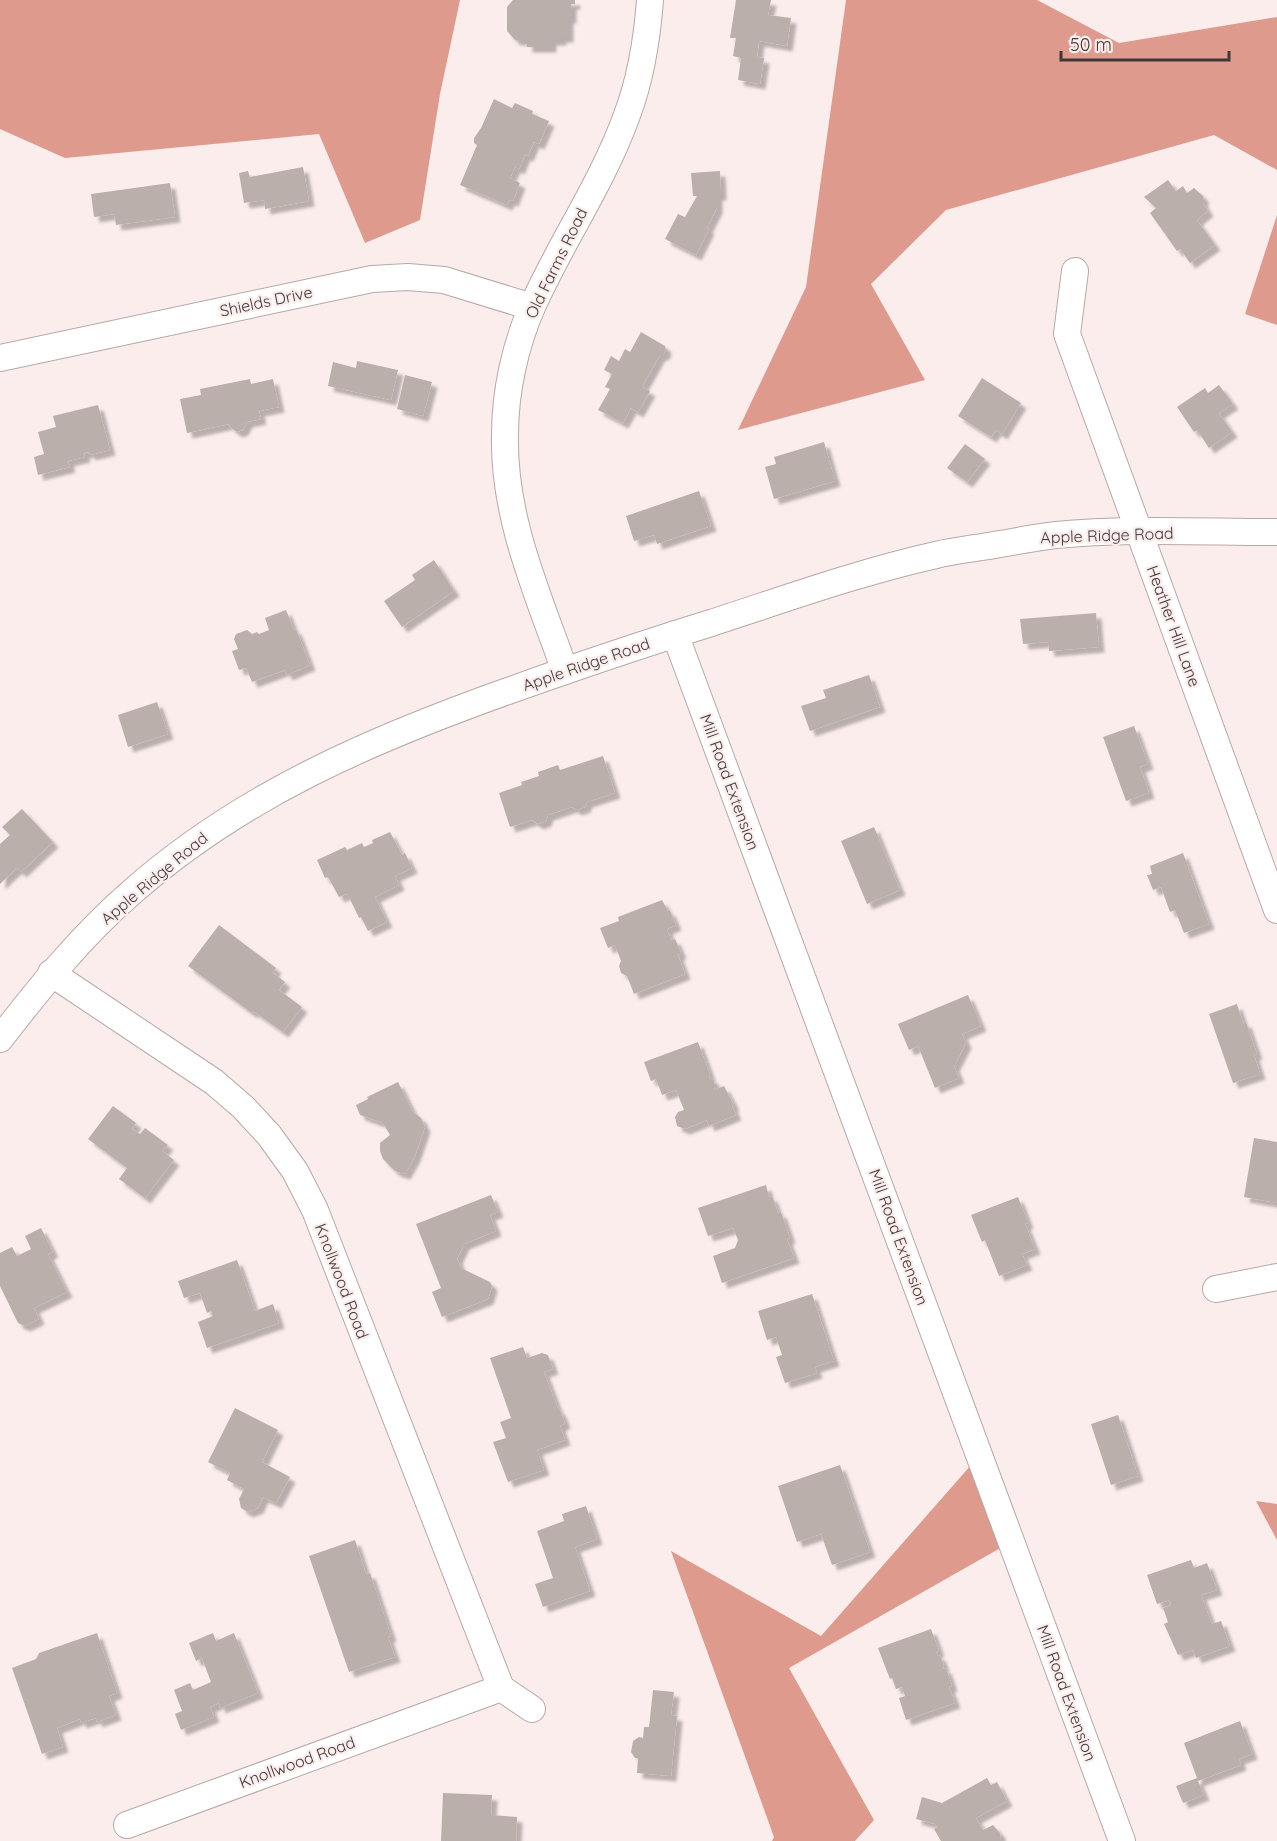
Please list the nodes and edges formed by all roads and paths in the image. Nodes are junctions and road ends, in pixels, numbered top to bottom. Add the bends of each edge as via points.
1 (650, 0) edge
2 (1075, 271) dead end
3 (532, 307) junction
4 (0, 358) edge
5 (1140, 532) junction
6 (1277, 532) edge
7 (675, 634) junction
8 (565, 671) junction
9 (1277, 910) edge
10 (51, 973) junction
11 (0, 1039) edge
12 (1277, 1277) edge
13 (1216, 1289) dead end
14 (501, 1688) junction
15 (532, 1709) dead end
16 (127, 1825) dead end
17 (1122, 1841) edge

1 - 3 street, Old Farms Road via 640,73 627,117
2 - 5 street, Heather Hill Lane via 1067,334
3 - 4 street, Shields Drive via 444,280 372,279
3 - 8 street, Old Farms Road via 508,392 506,476 518,536
5 - 6 street, Apple Ridge Road
5 - 7 street, Apple Ridge Road via 1055,535 936,555
5 - 9 street, Heather Hill Lane
7 - 8 street, Apple Ridge Road
7 - 17 street, Mill Road Extension
8 - 10 street, Apple Ridge Road via 434,717 276,790 178,854 91,930
10 - 11 street, Apple Ridge Road
10 - 14 street, Knollwood Road via 214,1082 270,1135 295,1171 315,1210
12 - 13 street
14 - 15 street
14 - 16 street, Knollwood Road

